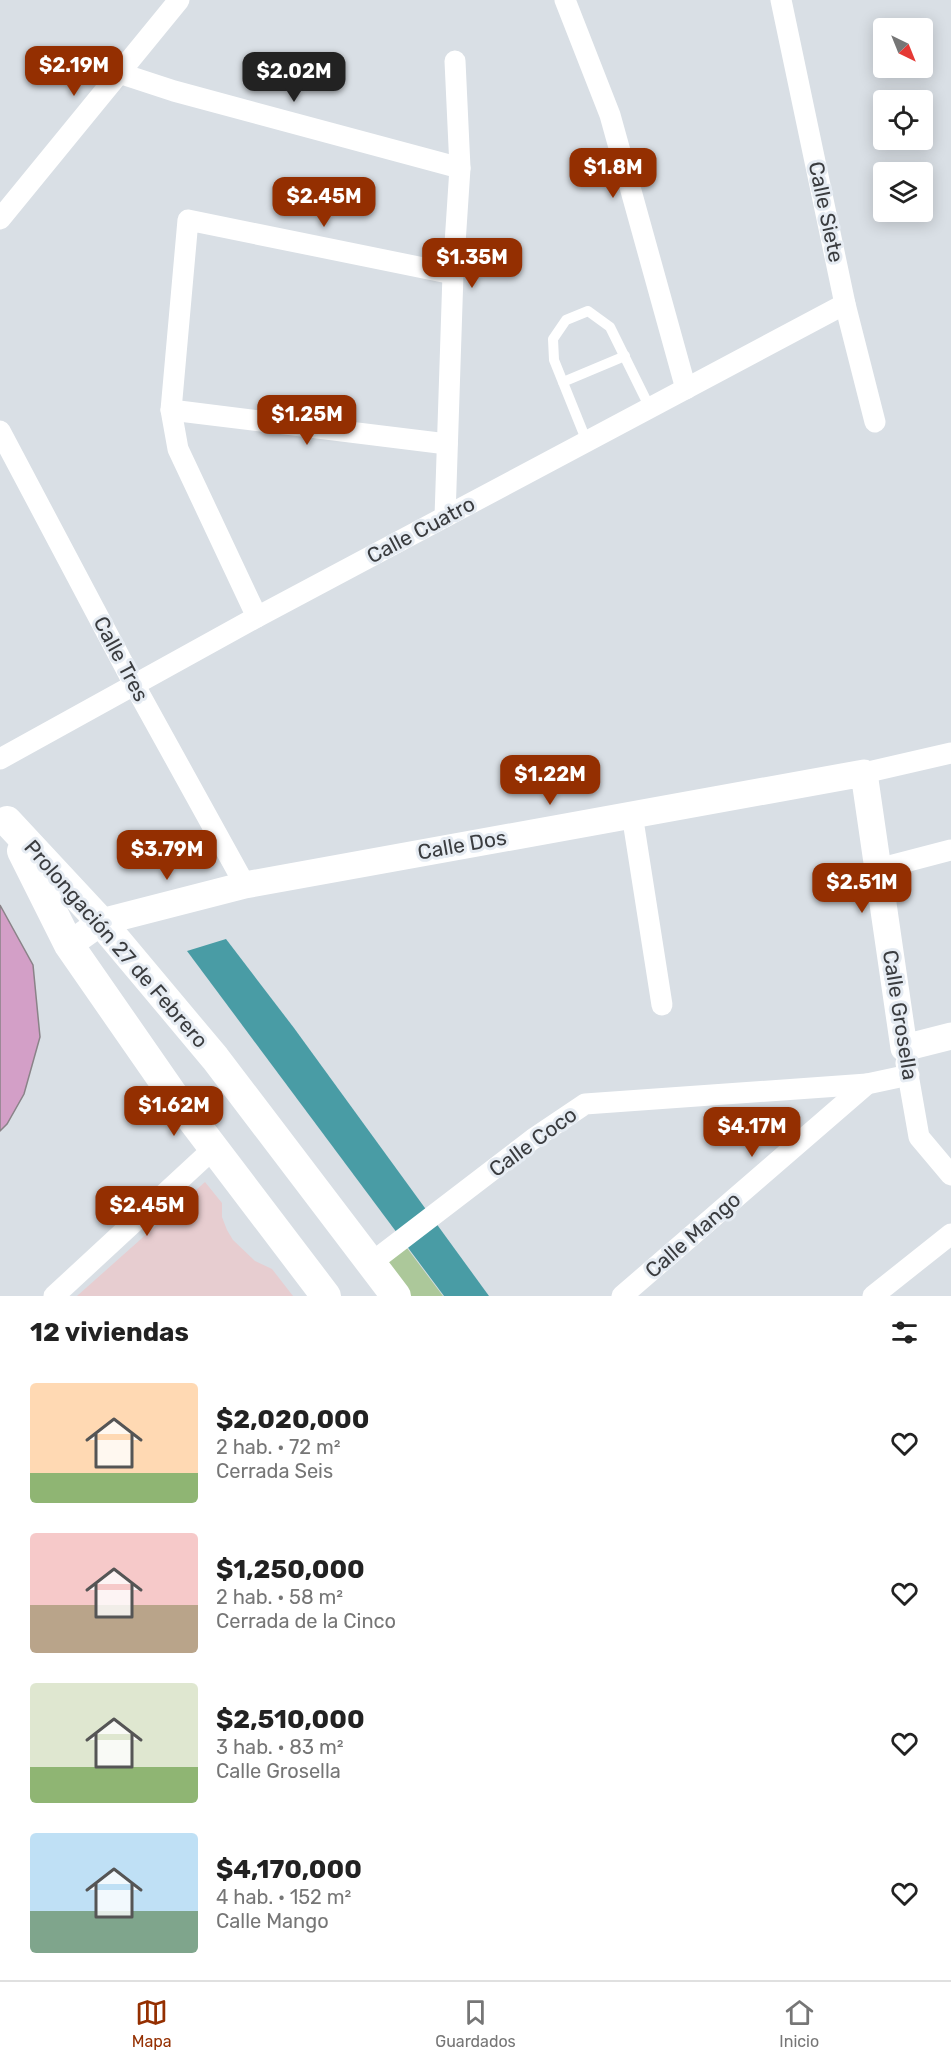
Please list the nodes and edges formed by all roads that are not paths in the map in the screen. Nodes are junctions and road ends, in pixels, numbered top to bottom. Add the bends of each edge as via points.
1 (179, 0) edge
2 (565, 0) edge
3 (781, 0) edge
4 (455, 61) dead end
5 (118, 73) junction
6 (460, 168) junction
7 (0, 219) edge
8 (453, 274) junction
9 (845, 304) junction
10 (625, 356) junction
11 (563, 382) junction
12 (686, 389) junction
13 (650, 408) junction
14 (171, 410) junction
15 (875, 422) dead end
16 (0, 431) edge
17 (587, 442) junction
18 (447, 444) junction
19 (445, 517) junction
20 (257, 617) junction
21 (135, 686) junction
22 (951, 753) edge
23 (0, 759) edge
24 (864, 773) junction
25 (632, 814) junction
26 (3, 817) edge
27 (951, 850) edge
28 (878, 869) junction
29 (244, 885) junction
30 (101, 922) junction
31 (69, 945) junction
32 (663, 1005) dead end
33 (951, 1036) edge
34 (904, 1048) junction
35 (909, 1075) junction
36 (867, 1084) junction
37 (213, 1149) junction
38 (951, 1175) edge
39 (951, 1234) edge
40 (371, 1263) junction
41 (54, 1296) edge
42 (326, 1296) edge
43 (396, 1296) edge
44 (622, 1296) edge
45 (873, 1296) edge

1 - 5 street
2 - 12 street via 610,115
3 - 9 street, Calle Siete
4 - 6 street
5 - 6 street
5 - 7 street
6 - 8 street
8 - 14 street via 188,220
8 - 18 street
9 - 12 street, Calle Cuatro
9 - 15 street, Calle Siete
10 - 11 lane
10 - 11 lane via 610,327 588,312 566,320 553,339 554,360
10 - 13 lane
11 - 17 lane
12 - 13 street, Calle Cuatro
13 - 17 street, Calle Cuatro
14 - 18 street
14 - 20 street via 178,449
16 - 21 street, Calle Tres
17 - 19 street, Calle Cuatro
18 - 19 street
19 - 20 street, Calle Cuatro
20 - 21 street, Calle Cuatro
21 - 23 street, Calle Cuatro
21 - 29 street, Calle Tres
22 - 24 street
24 - 25 street, Calle Dos
24 - 28 street, Calle Grosella
25 - 29 street, Calle Dos
25 - 32 street
26 - 30 main road, Prolongación 27 de Febrero
26 - 31 main road, Prolongación 27 de Febrero
27 - 28 street
28 - 34 street, Calle Grosella
29 - 30 street, Calle Dos
30 - 31 street, Calle Dos
30 - 40 main road, Prolongación 27 de Febrero via 215,1058
31 - 37 main road, Prolongación 27 de Febrero
33 - 34 street
34 - 35 street, Calle Grosella
35 - 36 street, Calle Mango
35 - 38 street, Calle Grosella via 919,1137
36 - 40 street, Calle Coco via 585,1104
36 - 44 street, Calle Mango
37 - 41 street
37 - 42 main road, Prolongación 27 de Febrero
39 - 45 street
40 - 43 main road, Prolongación 27 de Febrero

